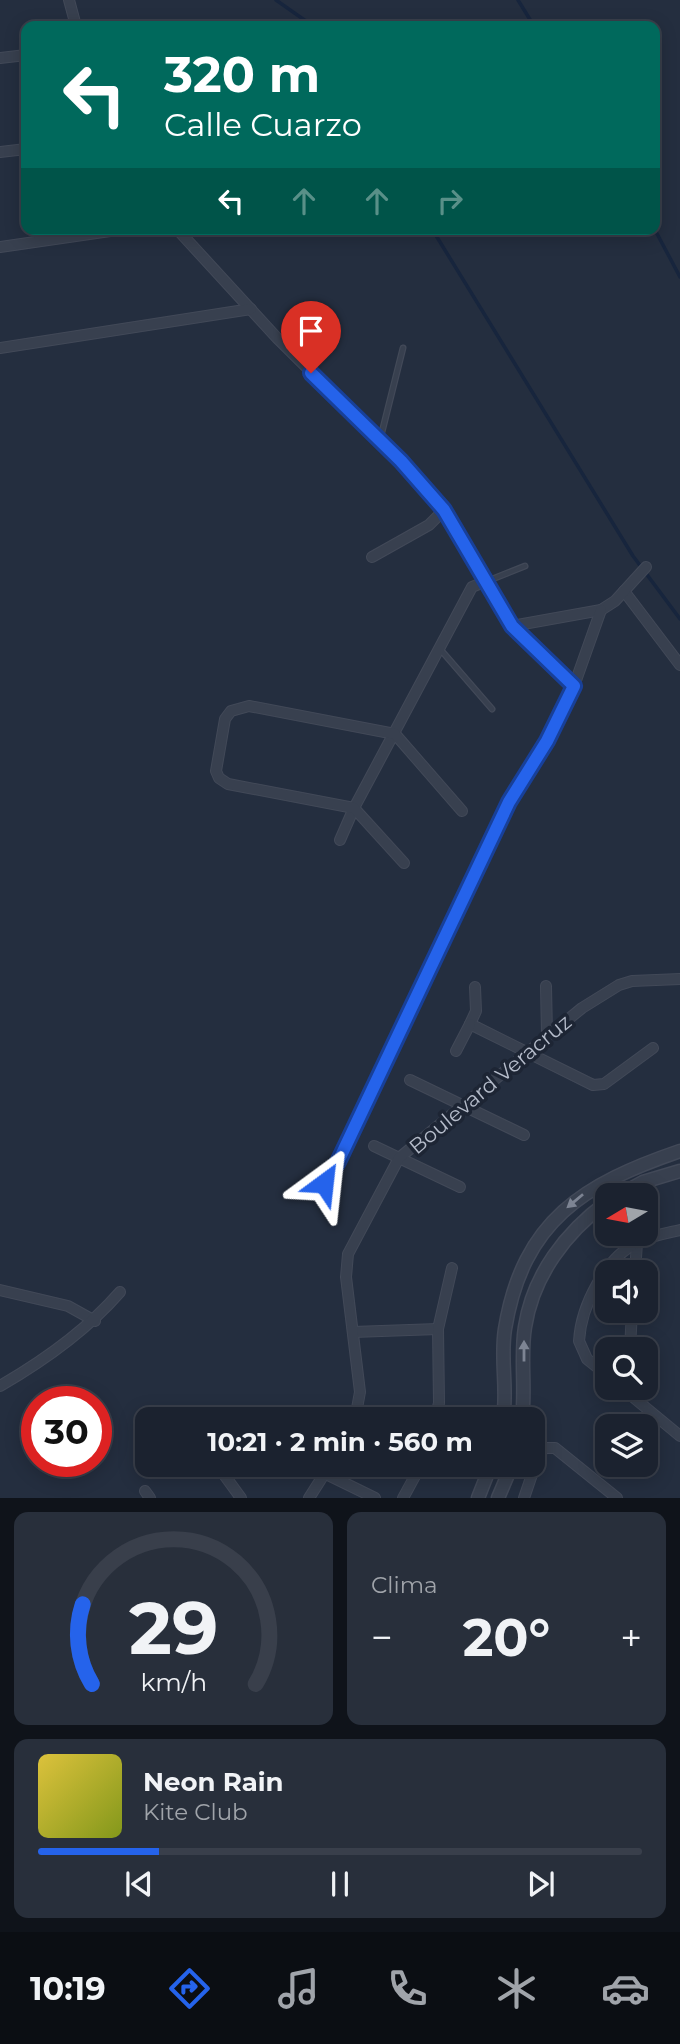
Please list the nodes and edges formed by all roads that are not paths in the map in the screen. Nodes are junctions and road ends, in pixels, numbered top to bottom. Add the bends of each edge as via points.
1 (69, 0) edge
2 (75, 21) edge
3 (21, 56) edge
4 (0, 58) edge
5 (21, 150) edge
6 (0, 152) edge
7 (83, 235) edge
8 (183, 235) edge
9 (0, 247) edge
10 (251, 309) junction
11 (0, 348) edge
12 (403, 348) dead end
13 (380, 441) junction
14 (444, 510) junction
15 (373, 558) dead end
16 (525, 566) dead end
17 (643, 570) dead end
18 (485, 582) junction
19 (624, 591) junction
20 (601, 610) junction
21 (512, 626) junction
22 (440, 649) junction
23 (680, 665) edge
24 (574, 686) junction
25 (492, 709) dead end
26 (396, 734) junction
27 (354, 808) junction
28 (462, 811) dead end
29 (340, 840) dead end
30 (404, 863) dead end
31 (680, 979) edge
32 (546, 986) dead end
33 (475, 987) dead end
34 (470, 1024) junction
35 (547, 1035) junction
36 (653, 1048) dead end
37 (456, 1051) dead end
38 (525, 1052) junction
39 (410, 1080) dead end
40 (464, 1105) junction
41 (524, 1135) dead end
42 (374, 1146) dead end
43 (680, 1152) edge
44 (400, 1158) junction
45 (680, 1171) edge
46 (324, 1183) dead end
47 (641, 1183) edge
48 (460, 1187) dead end
49 (595, 1212) edge
50 (680, 1230) edge
51 (658, 1236) edge
52 (633, 1246) edge
53 (452, 1268) dead end
54 (0, 1290) edge
55 (120, 1292) dead end
56 (95, 1321) junction
57 (438, 1329) junction
58 (353, 1332) junction
59 (595, 1363) edge
60 (0, 1386) edge
61 (638, 1400) edge
62 (357, 1407) edge
63 (438, 1407) edge
64 (503, 1407) edge
65 (522, 1407) edge
66 (680, 1436) edge
67 (226, 1477) edge
68 (322, 1477) edge
69 (340, 1477) edge
70 (414, 1477) edge
71 (486, 1477) edge
72 (507, 1477) edge
73 (241, 1498) edge
74 (309, 1498) edge
75 (375, 1498) edge
76 (403, 1498) edge
77 (478, 1498) edge
78 (498, 1498) edge
79 (524, 1498) edge
80 (617, 1498) edge

1 - 2 street
3 - 4 street
5 - 6 street
7 - 9 street
8 - 10 street
10 - 11 street
10 - 13 street
12 - 13 lane
13 - 14 street
14 - 15 street via 429,525
14 - 18 street
16 - 18 lane
17 - 19 street
18 - 21 street
18 - 22 street via 472,587
19 - 20 street
19 - 23 street
20 - 21 street
20 - 24 street
21 - 24 street
22 - 25 lane
22 - 26 street
24 - 46 street via 509,802
26 - 27 street
26 - 27 street via 249,706 231,711 225,719 216,771 219,778
26 - 28 street
27 - 29 street
27 - 30 street
31 - 35 street, Boulevard Veracruz via 619,985
32 - 35 street
33 - 34 street via 476,1011
34 - 37 street
34 - 38 street
35 - 38 street, Boulevard Veracruz
36 - 38 street via 598,1086
38 - 40 street, Boulevard Veracruz
39 - 40 street
40 - 41 street
40 - 44 street, Boulevard Veracruz
42 - 44 street
43 -> 64 street via 601,1182 577,1198 544,1234 516,1282 505,1330
44 - 48 street
44 - 58 street, Boulevard Veracruz via 348,1254
45 - 47 street
65 -> 49 street via 525,1326 541,1278 570,1234
50 - 51 street
52 - 59 street via 593,1291 580,1331 582,1351
53 - 57 street
54 - 56 street via 68,1306
55 - 56 street
56 - 60 street
57 - 58 street
57 - 63 street
58 - 62 street, Boulevard Veracruz via 360,1392
61 - 66 street
67 - 73 street
68 - 74 street
69 - 75 street
70 - 76 street
71 - 77 street
72 - 78 street
79 - 80 street via 539,1454 545,1448 555,1448

